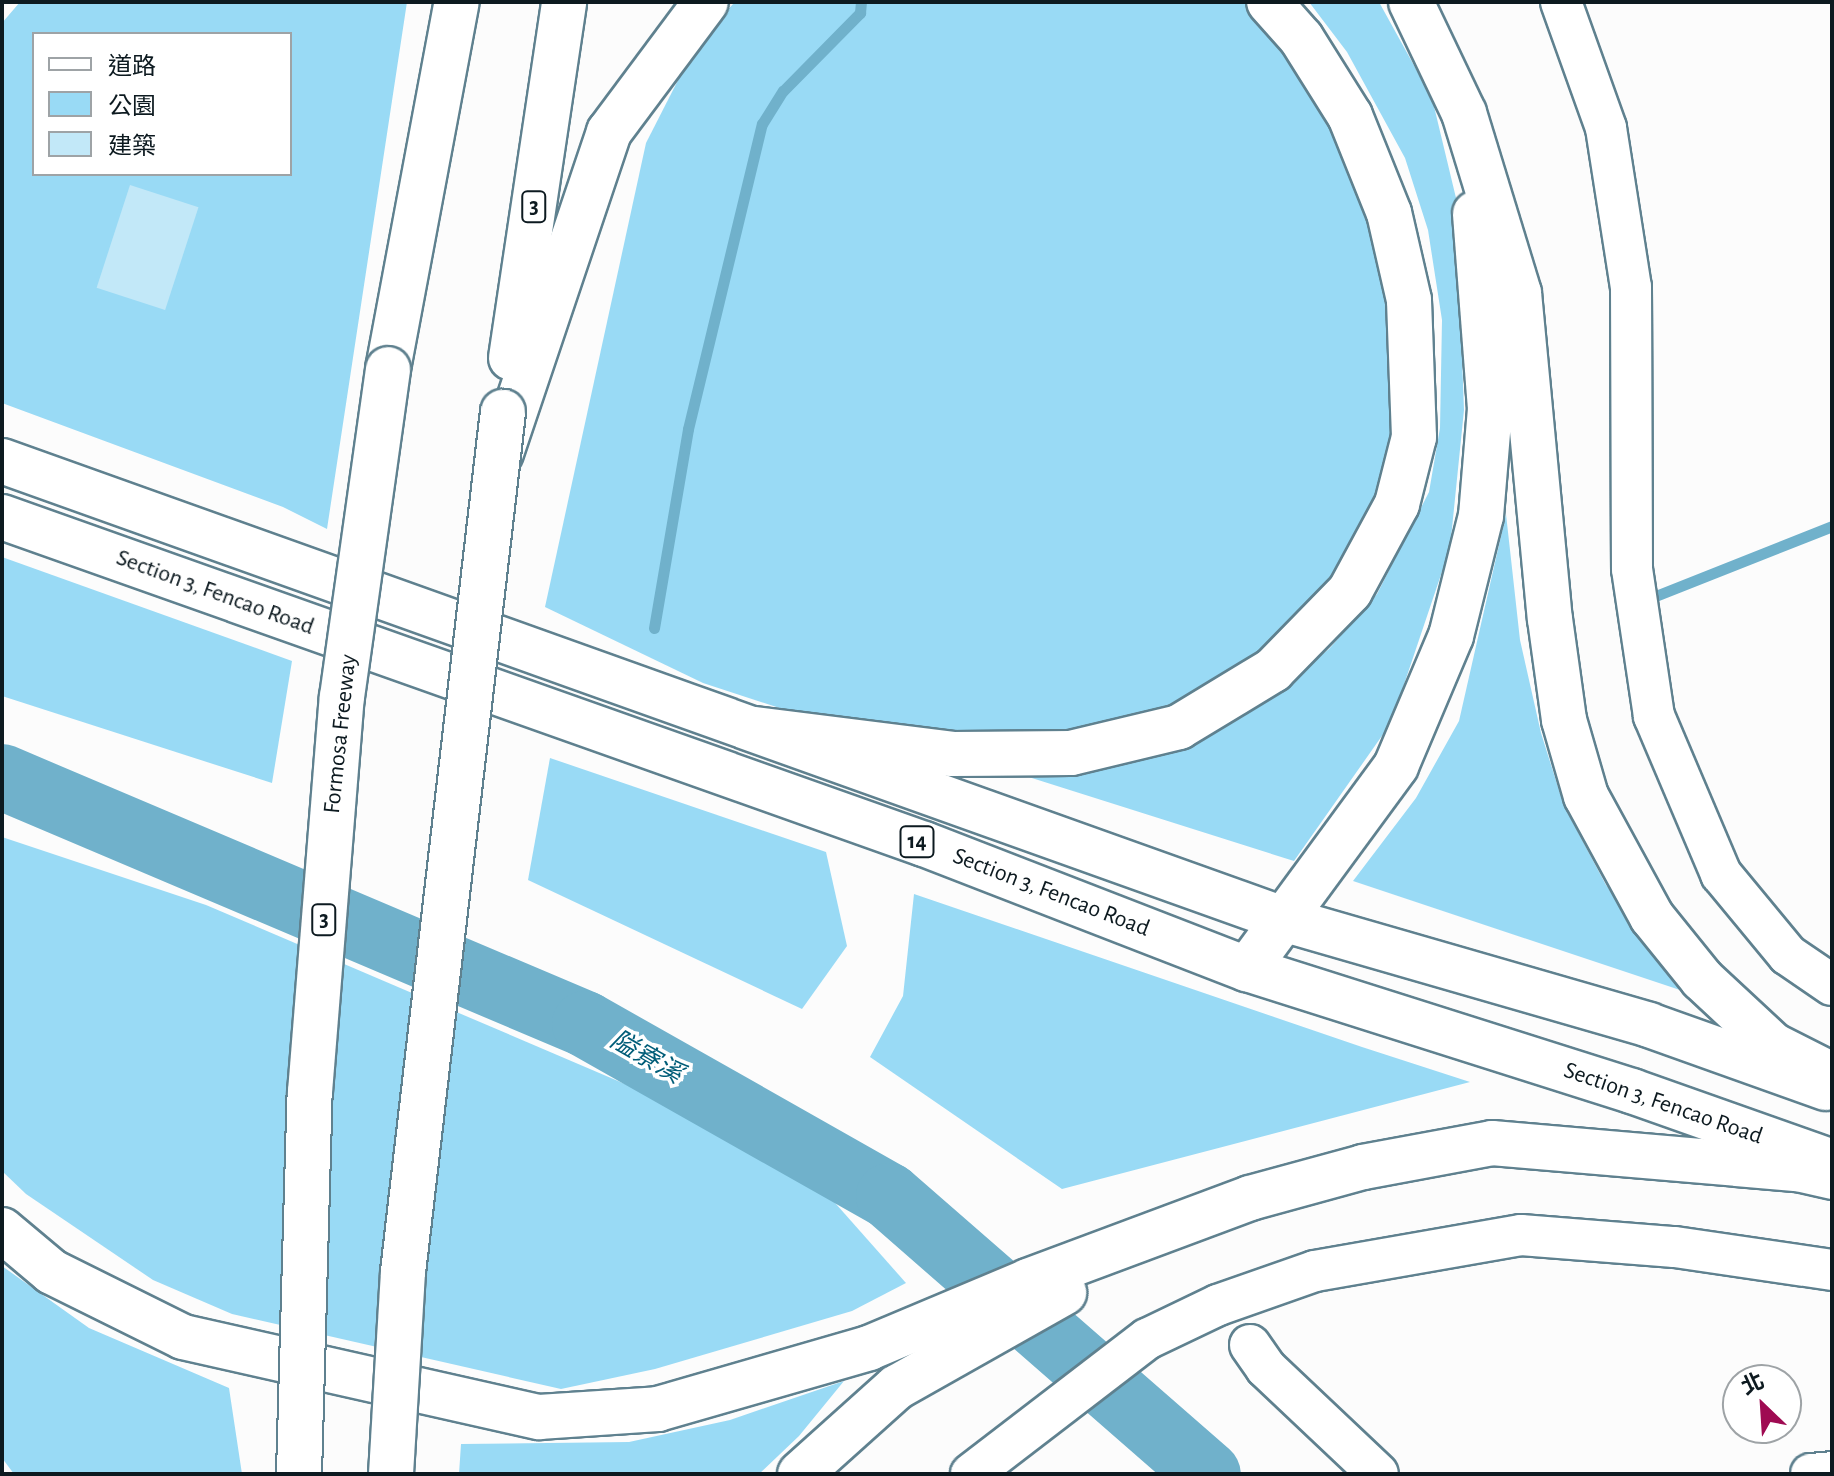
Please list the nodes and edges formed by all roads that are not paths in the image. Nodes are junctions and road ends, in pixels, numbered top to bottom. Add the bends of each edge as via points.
1 (457, 2) edge
2 (564, 2) edge
3 (706, 2) edge
4 (1269, 2) edge
5 (1411, 2) edge
6 (1564, 3) edge
7 (1464, 113) junction
8 (509, 412) junction
9 (2, 461) edge
10 (2, 517) edge
11 (755, 729) junction
12 (1286, 920) junction
13 (1247, 969) junction
14 (1832, 985) edge
15 (1832, 1075) edge
16 (1832, 1090) edge
17 (1832, 1162) edge
18 (1832, 1177) edge
19 (1179, 1228) junction
20 (2, 1230) edge
21 (1832, 1270) edge
22 (1250, 1345) dead end
23 (980, 1465) edge
24 (1832, 1472) edge
25 (299, 1474) edge
26 (391, 1474) edge
27 (800, 1474) edge
28 (1378, 1474) edge
29 (1811, 1474) edge

1 - 25 main road, Formosa Freeway / 3, bridge via 388,369 342,697 310,1092
2 - 8 main road, 3
3 - 8 main road via 609,132
4 - 11 main road via 1301,38 1350,116 1389,213 1409,300 1414,437 1397,504 1350,591 1273,670 1179,727 1071,753 952,754
5 - 7 main road
6 - 14 street via 1606,128 1631,287 1632,569 1654,716 1721,874 1788,955
7 - 12 main road via 1490,409 1481,516 1451,636 1396,766
7 - 15 main road via 1519,293 1550,619 1564,720 1586,796 1652,917 1702,979 1773,1045
8 - 26 main road, 3, bridge via 494,472 403,1272
9 - 11 main road, 14
10 - 13 main road, Section 3, Fencao Road / 14 via 924,844
11 - 12 main road, 14
12 - 13 main road
12 - 16 main road, 14 via 1649,1025
13 - 17 main road, Section 3, Fencao Road / 14 via 1632,1091
18 - 19 main road via 1798,1169 1492,1143 1349,1171 1250,1198
19 - 20 main road via 1028,1281 869,1348 658,1409 539,1417 183,1337 52,1272
19 - 27 main road via 897,1387
21 - 23 street via 1675,1247 1521,1235 1315,1271 1218,1305 1147,1339
22 - 28 street via 1266,1368
24 - 29 street

